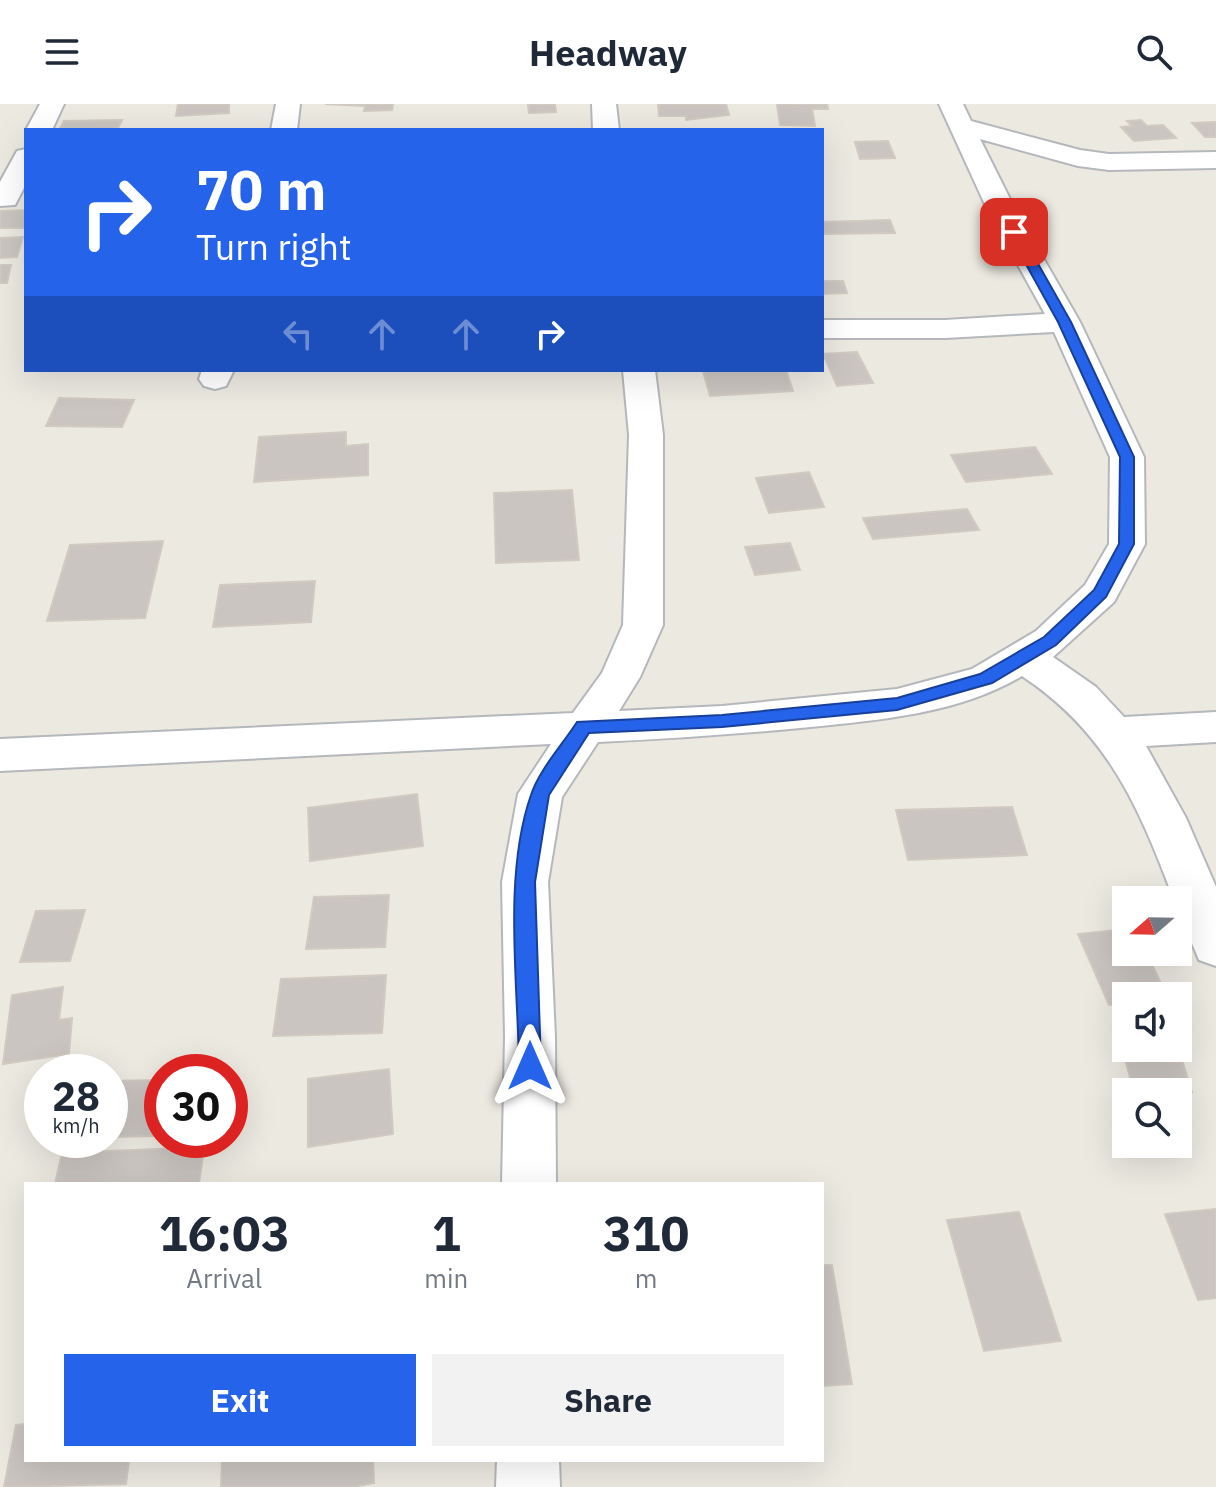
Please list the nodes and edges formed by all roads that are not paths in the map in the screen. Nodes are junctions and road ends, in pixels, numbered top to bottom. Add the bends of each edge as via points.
1 (52, 104) edge
2 (288, 104) edge
3 (604, 104) edge
4 (957, 115) edge
5 (40, 128) edge
6 (284, 128) edge
7 (606, 128) edge
8 (1216, 160) edge
9 (24, 162) edge
10 (10, 199) edge
11 (1065, 322) junction
12 (824, 329) edge
13 (639, 372) edge
14 (1023, 657) junction
15 (583, 727) junction
16 (1216, 727) edge
17 (1116, 733) junction
18 (0, 755) edge
19 (1216, 946) edge
20 (529, 1182) edge
21 (528, 1462) edge
22 (528, 1487) edge

1 - 5 street
2 - 6 street
3 - 7 street
4 - 8 street via 1078,158
4 - 11 street via 1001,209
9 - 10 street
11 - 12 street
11 - 14 street via 1127,457 1127,544 1100,593 1050,641
13 - 15 street via 646,435 643,625 620,677
14 - 15 street via 986,679 897,704 722,721
14 - 17 street via 1085,701
15 - 18 street
15 - 20 street via 540,794 525,882
16 - 17 street
17 - 19 street via 1148,780
21 - 22 street

